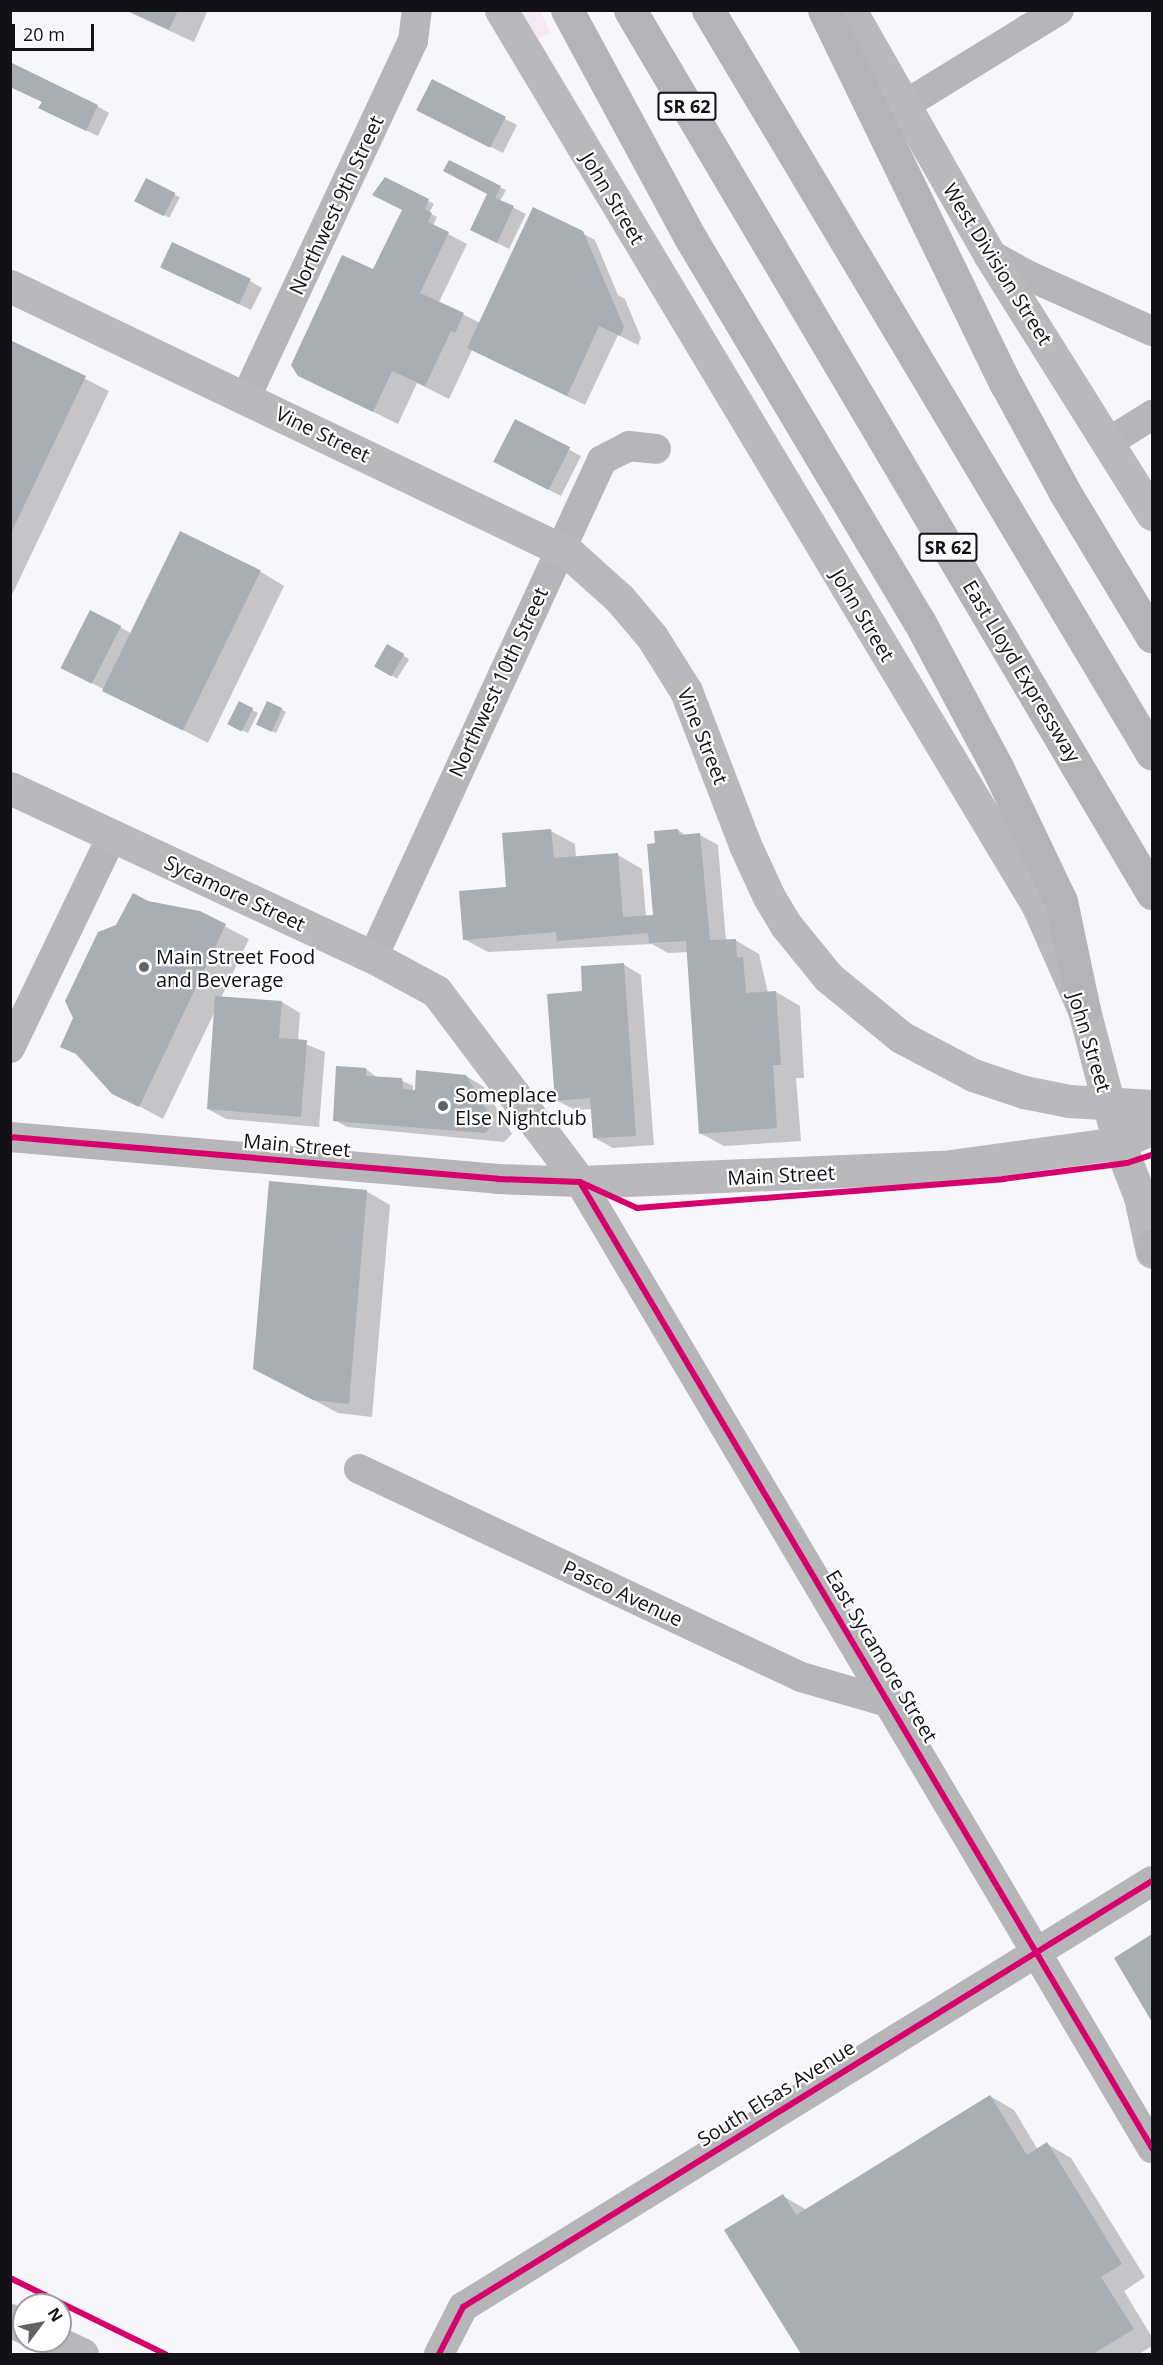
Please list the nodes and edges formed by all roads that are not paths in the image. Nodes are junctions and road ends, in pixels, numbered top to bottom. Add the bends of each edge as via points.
1 (417, 10) edge
2 (501, 10) edge
3 (567, 10) edge
4 (630, 10) edge
5 (708, 10) edge
6 (824, 10) edge
7 (850, 10) edge
8 (1059, 10) edge
9 (903, 106) junction
10 (989, 254) junction
11 (10, 286) edge
12 (1152, 331) edge
13 (246, 398) junction
14 (1152, 415) edge
15 (1109, 442) junction
16 (656, 449) dead end
17 (1152, 514) edge
18 (561, 549) junction
19 (1152, 637) edge
20 (1152, 754) edge
21 (10, 788) edge
22 (112, 836) junction
23 (1152, 893) edge
24 (373, 957) junction
25 (1084, 1010) junction
26 (10, 1048) edge
27 (1108, 1100) junction
28 (1152, 1106) edge
29 (1152, 1128) edge
30 (10, 1137) edge
31 (1119, 1143) junction
32 (580, 1182) junction
33 (1152, 1248) edge
34 (359, 1469) dead end
35 (891, 1703) junction
36 (1152, 1881) edge
37 (1037, 1951) junction
38 (1152, 2148) edge
39 (439, 2355) edge

1 - 13 street, Northwest 9th Street via 413,41
2 - 25 main road, John Street via 1038,906
3 - 25 highway via 686,229 919,621 997,767 1061,901
4 - 23 highway, East Lloyd Expressway / SR 62
5 - 20 highway
6 - 19 highway via 1006,384 1064,491
7 - 9 main road, West Division Street
8 - 9 street
9 - 10 main road, West Division Street
10 - 12 street
10 - 15 main road, West Division Street
11 - 13 main road, Vine Street
13 - 18 main road, Vine Street
14 - 15 street
15 - 17 main road, West Division Street
16 - 18 street, Northwest 10th Street via 629,446 602,460
18 - 24 street, Northwest 10th Street
18 - 27 main road, Vine Street via 620,599 652,637 686,691 745,845 770,897 785,924 828,977 901,1037 973,1075 1068,1101
21 - 22 main road, Sycamore Street
22 - 24 main road, Sycamore Street
22 - 26 street
24 - 32 main road, Sycamore Street via 436,991
25 - 27 main road, John Street
27 - 28 main road, Vine Street
27 - 31 main road, John Street
29 - 31 main road, Main Street
30 - 32 street, Main Street
31 - 32 main road, Main Street via 943,1167
31 - 33 main road, John Street via 1140,1197
32 - 35 street, East Sycamore Street
34 - 35 street, Pasco Avenue via 801,1677
35 - 37 street, East Sycamore Street
36 - 37 street, South Elsas Avenue
37 - 38 street, East Sycamore Street
37 - 39 street, South Elsas Avenue via 463,2307

